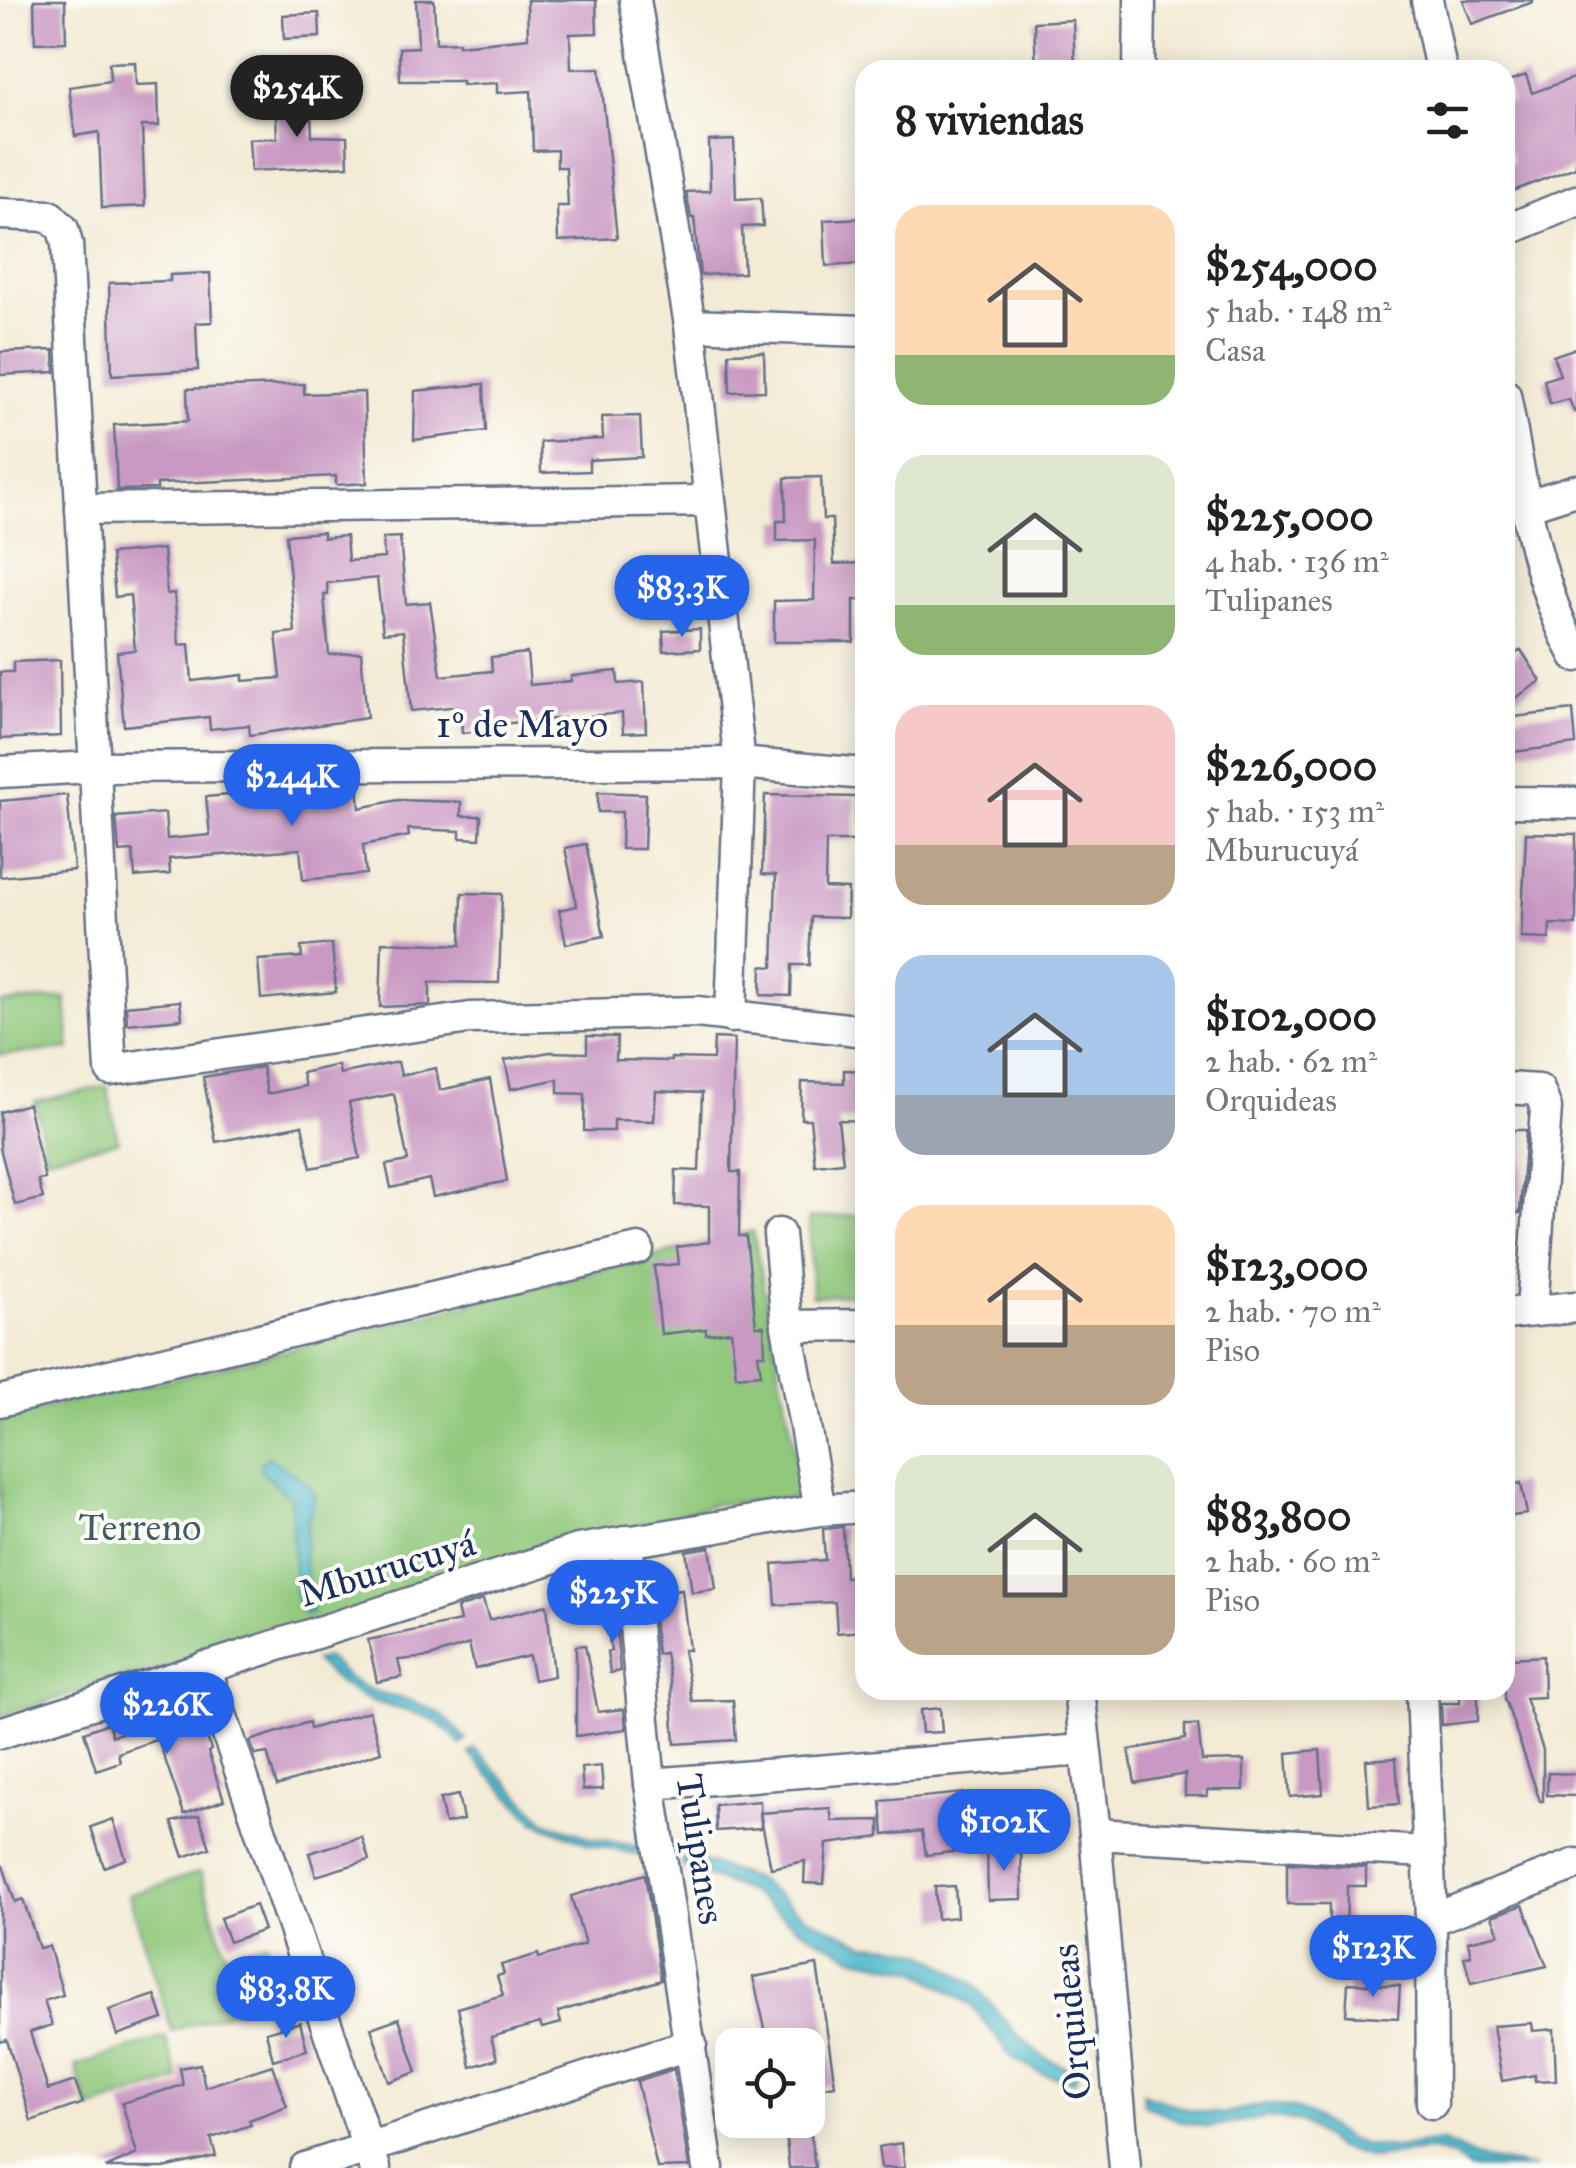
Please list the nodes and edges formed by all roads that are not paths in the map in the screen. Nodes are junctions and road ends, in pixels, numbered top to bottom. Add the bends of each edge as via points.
1 (635, 0) edge
2 (1140, 0) edge
3 (1427, 0) edge
4 (1139, 60) edge
5 (1439, 60) edge
6 (1576, 201) edge
7 (0, 214) edge
8 (1515, 228) edge
9 (690, 325) junction
10 (855, 331) edge
11 (1515, 448) edge
12 (1576, 490) edge
13 (710, 501) junction
14 (1526, 506) junction
15 (80, 510) junction
16 (1576, 656) edge
17 (740, 763) junction
18 (93, 766) junction
19 (0, 772) edge
20 (855, 773) edge
21 (1515, 802) edge
22 (1576, 804) edge
23 (731, 1016) junction
24 (855, 1030) edge
25 (1515, 1089) edge
26 (779, 1234) dead end
27 (638, 1249) dead end
28 (1576, 1307) edge
29 (1518, 1312) edge
30 (855, 1325) edge
31 (787, 1326) junction
32 (0, 1401) edge
33 (855, 1508) edge
34 (820, 1510) junction
35 (627, 1541) junction
36 (205, 1667) junction
37 (1080, 1700) edge
38 (1422, 1700) edge
39 (0, 1732) edge
40 (1083, 1750) junction
41 (650, 1784) junction
42 (1095, 1834) junction
43 (1428, 1852) junction
44 (1576, 1864) edge
45 (1431, 1920) junction
46 (691, 2044) junction
47 (1432, 2102) dead end
48 (372, 2157) edge
49 (305, 2168) edge
50 (708, 2168) edge
51 (1125, 2168) edge

1 - 9 street
2 - 4 street
3 - 5 street
6 - 8 street
7 - 15 street via 50,216 63,229
9 - 10 street
9 - 13 street
11 - 14 street
12 - 14 street
13 - 15 street
13 - 17 street
14 - 16 street via 1557,622
15 - 18 street
17 - 18 street, 1º de Mayo
17 - 20 street, 1º de Mayo
17 - 23 street
18 - 19 street, 1º de Mayo
18 - 23 street via 111,1070 470,1018 656,1011
21 - 22 street
23 - 24 street
25 - 29 street via 1538,1090 1546,1108
26 - 31 street
27 - 32 street
28 - 29 street
30 - 31 street
31 - 34 street
33 - 34 street, Mburucuyá
34 - 35 street, Mburucuyá
35 - 36 street, Mburucuyá via 578,1550
35 - 41 street, Tulipanes
36 - 39 street, Mburucuyá
36 - 48 street
37 - 40 street, Orquideas
38 - 43 street
40 - 41 street
40 - 42 street, Orquideas
41 - 46 street, Tulipanes
42 - 43 street
42 - 51 street, Orquideas
43 - 45 street
44 - 45 street
45 - 47 street
46 - 48 street
46 - 50 street, Tulipanes
48 - 49 street

